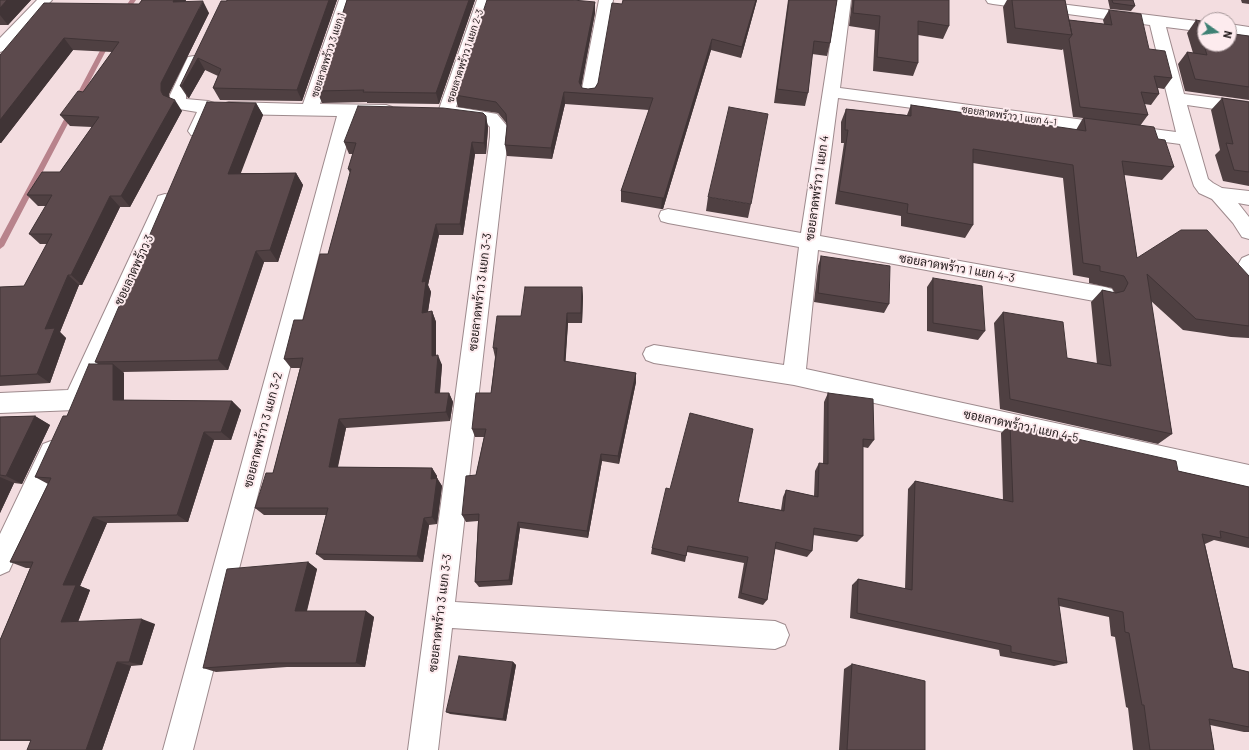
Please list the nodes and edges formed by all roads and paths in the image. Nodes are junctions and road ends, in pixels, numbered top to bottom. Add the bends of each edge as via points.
1 (45, 0) edge
2 (346, 0) edge
3 (484, 0) edge
4 (606, 0) edge
5 (844, 0) edge
6 (993, 0) edge
7 (1157, 21) junction
8 (1197, 25) edge
9 (1237, 31) edge
10 (1249, 32) edge
11 (0, 47) edge
12 (201, 48) edge
13 (830, 92) junction
14 (589, 94) edge
15 (1177, 98) junction
16 (208, 107) junction
17 (1249, 108) edge
18 (310, 109) junction
19 (347, 110) junction
20 (446, 112) junction
21 (1187, 139) junction
22 (188, 151) edge
23 (171, 187) edge
24 (1219, 194) junction
25 (1249, 198) edge
26 (668, 216) dead end
27 (1249, 232) edge
28 (809, 242) junction
29 (1105, 295) edge
30 (654, 354) dead end
31 (794, 376) junction
32 (75, 400) junction
33 (0, 403) edge
34 (1249, 476) edge
35 (0, 562) edge
36 (440, 614) junction
37 (775, 635) dead end
38 (178, 750) edge
39 (423, 750) edge

1 - 11 street
2 - 18 street, ซอยลาดพร้าว 3 แยก 1
3 - 20 street, ซอยลาดพร้าว 1 แยก 2-3
4 - 14 street
5 - 13 street, ซอยลาดพร้าว 1 แยก 4
6 - 7 street
7 - 8 street
7 - 15 street
9 - 10 street
12 - 16 street via 178,95 178,102
13 - 21 street, ซอยลาดพร้าว 1 แยก 4-1
13 - 28 street, ซอยลาดพร้าว 1 แยก 4
15 - 17 street
15 - 21 street
16 - 18 street, ซอยลาดพร้าว 3 แยก 3-3
16 - 22 street
18 - 19 street, ซอยลาดพร้าว 3 แยก 3-3
19 - 20 street, ซอยลาดพร้าว 3 แยก 3-3
19 - 38 street, ซอยลาดพร้าว 3 แยก 3-2
20 - 36 street, ซอยลาดพร้าว 3 แยก 3-3 via 492,118 498,126 499,137
21 - 24 street via 1200,181 1206,188
23 - 32 street, ซอยลาดพร้าว 3
24 - 25 street
24 - 27 street
26 - 28 street, ซอยลาดพร้าว 1 แยก 4-3
28 - 29 street, ซอยลาดพร้าว 1 แยก 4-3
28 - 31 street, ซอยลาดพร้าว 1 แยก 4
30 - 31 street, ซอยลาดพร้าว 1 แยก 4-5
31 - 34 street, ซอยลาดพร้าว 1 แยก 4-5
32 - 33 street
32 - 35 street, ซอยลาดพร้าว 3
36 - 37 street
36 - 39 street, ซอยลาดพร้าว 3 แยก 3-3

